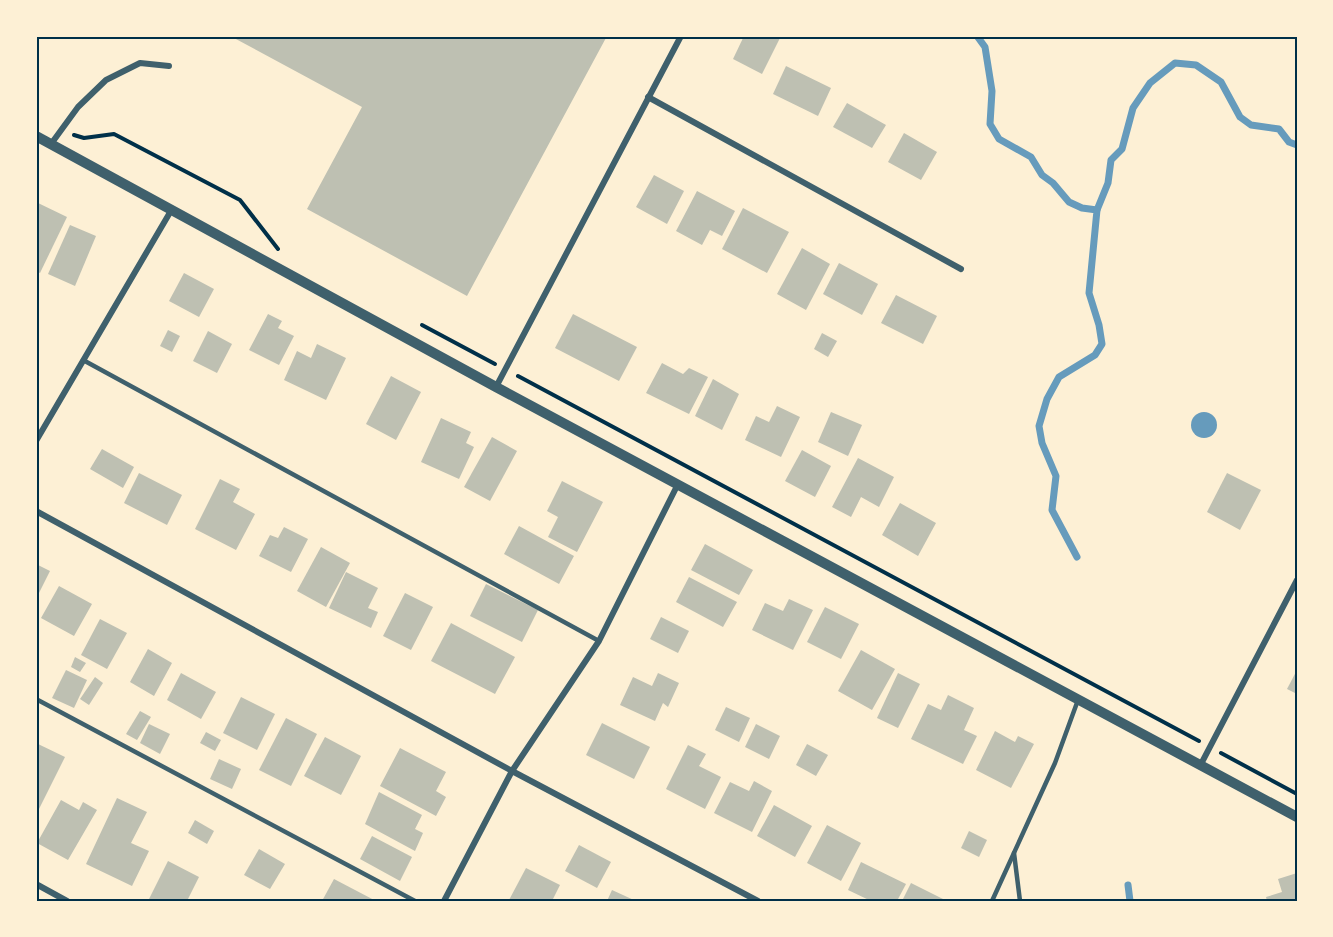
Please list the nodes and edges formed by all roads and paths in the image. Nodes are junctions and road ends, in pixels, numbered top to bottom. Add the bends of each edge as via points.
1 (681, 36) edge
2 (169, 66) dead end
3 (648, 98) junction
4 (60, 131) junction
5 (36, 136) edge
6 (51, 144) junction
7 (172, 209) junction
8 (288, 254) dead end
9 (961, 269) dead end
10 (412, 320) dead end
11 (83, 360) junction
12 (505, 370) junction
13 (496, 387) junction
14 (36, 441) edge
15 (678, 484) junction
16 (36, 511) edge
17 (1297, 580) edge
18 (599, 641) junction
19 (36, 699) edge
20 (1078, 700) junction
21 (1210, 747) junction
22 (1200, 766) junction
23 (512, 771) junction
24 (1297, 794) edge
25 (1297, 817) edge
26 (1014, 853) junction
27 (36, 884) edge
28 (67, 901) edge
29 (415, 901) edge
30 (444, 901) edge
31 (758, 901) edge
32 (992, 901) edge
33 (1020, 901) edge

1 - 3 street
2 - 4 street via 141,63 106,80
3 - 9 street
3 - 12 street
4 - 6 street
4 - 8 path via 84,138 114,134 240,200 277,249
5 - 6 street
6 - 7 street
7 - 11 street
7 - 13 street
10 - 12 path
11 - 14 street
11 - 18 lane
12 - 13 street
12 - 21 path
13 - 15 street
15 - 18 street
15 - 20 street
16 - 23 street
17 - 21 street
18 - 23 street
19 - 29 lane
20 - 22 street
20 - 26 lane via 1055,763
21 - 22 street
21 - 24 path
22 - 25 street
23 - 30 street
23 - 31 street
26 - 32 lane
26 - 33 lane
27 - 28 street

